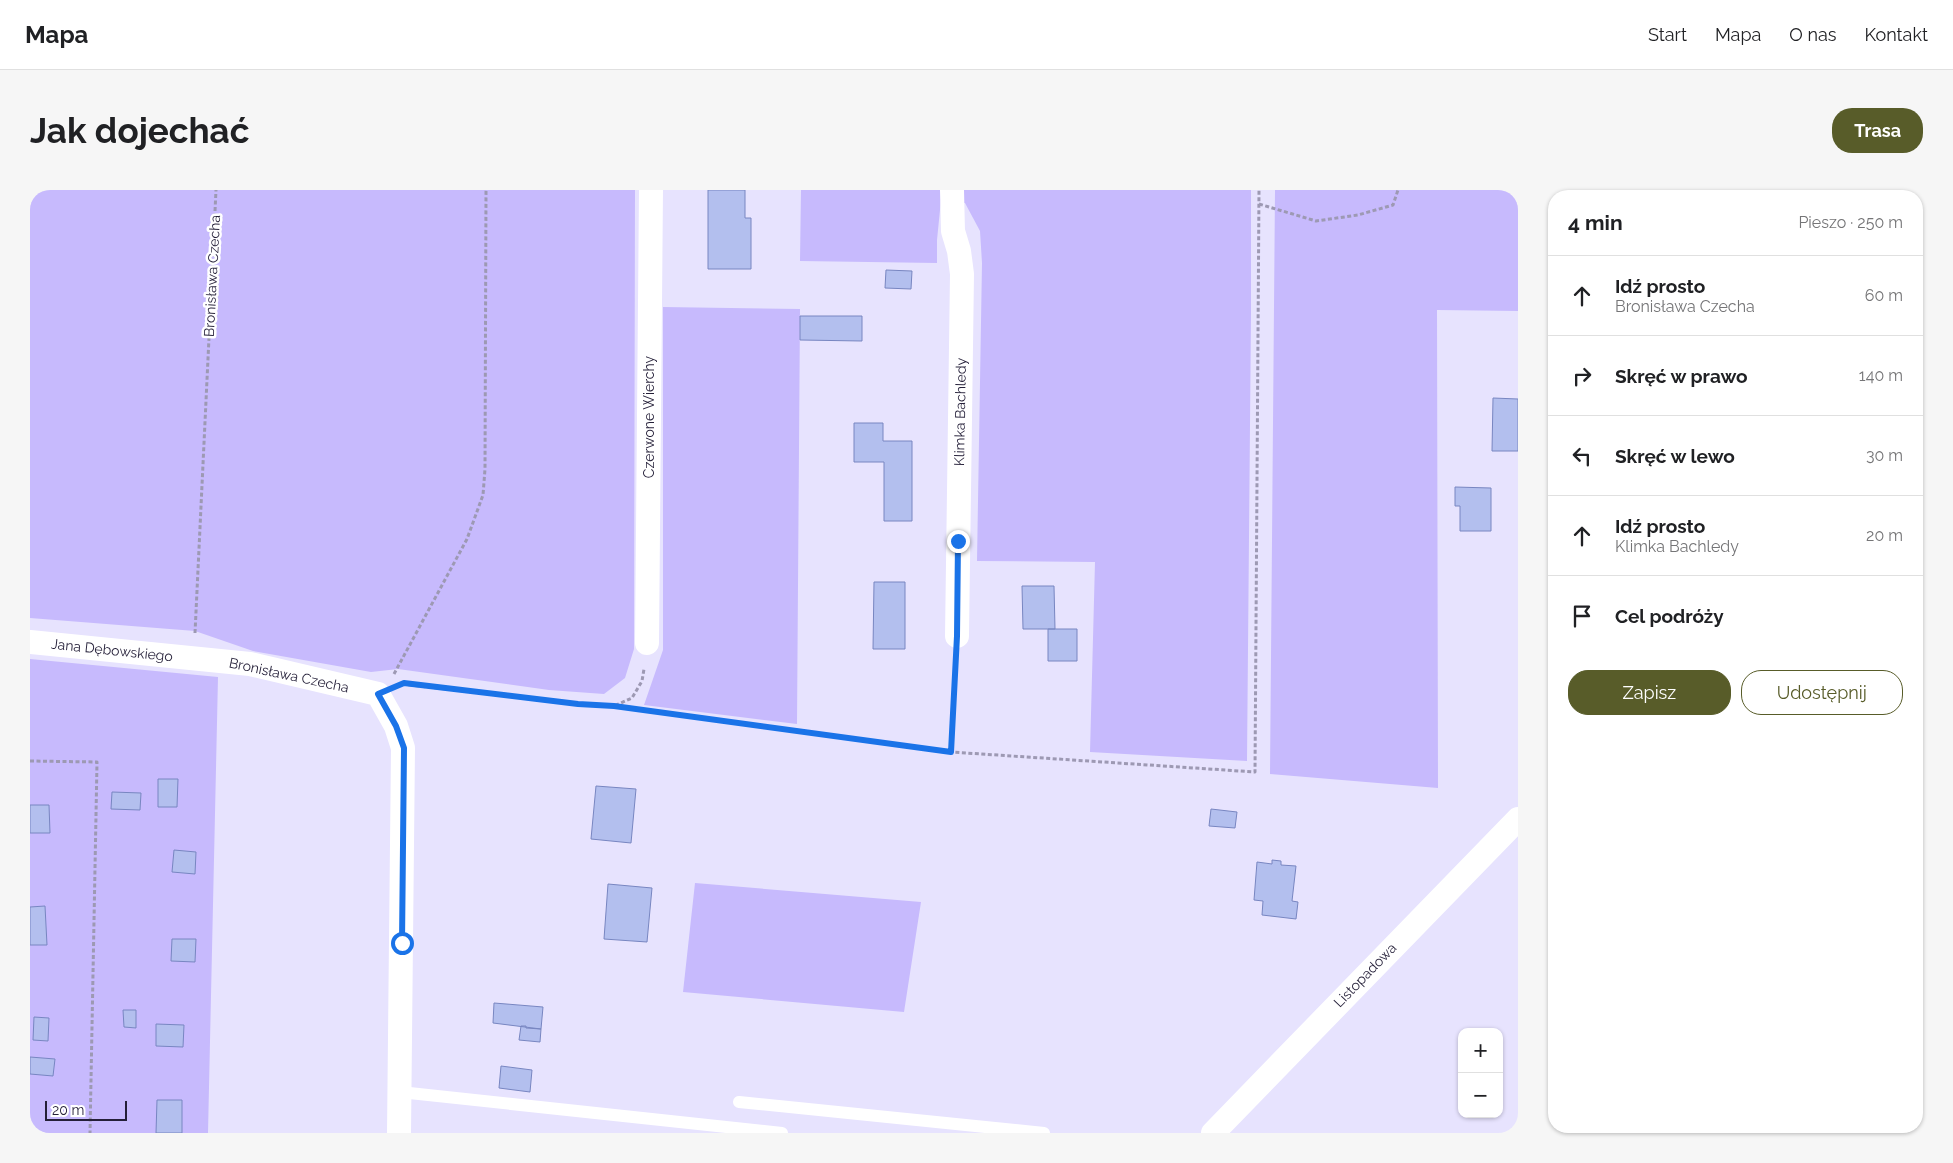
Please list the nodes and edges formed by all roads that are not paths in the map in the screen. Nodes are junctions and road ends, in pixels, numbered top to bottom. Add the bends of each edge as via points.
1 (651, 190) edge
2 (952, 190) edge
3 (957, 636) road end
4 (30, 642) edge
5 (647, 643) road end
6 (194, 658) joint
7 (1518, 819) edge
8 (400, 1092) junction
9 (740, 1102) dead end
10 (399, 1133) edge
11 (782, 1133) edge
12 (1044, 1133) edge
13 (1213, 1133) edge

1 - 5 street, Czerwone Wierchy
2 - 3 street, Klimka Bachledy via 952,231 962,274
4 - 6 street, Jana Dębowskiego
6 - 8 street, Bronisława Czecha via 250,664 378,694 396,726 404,748
7 - 13 street, Listopadowa
8 - 10 street
8 - 11 lane
9 - 12 lane

